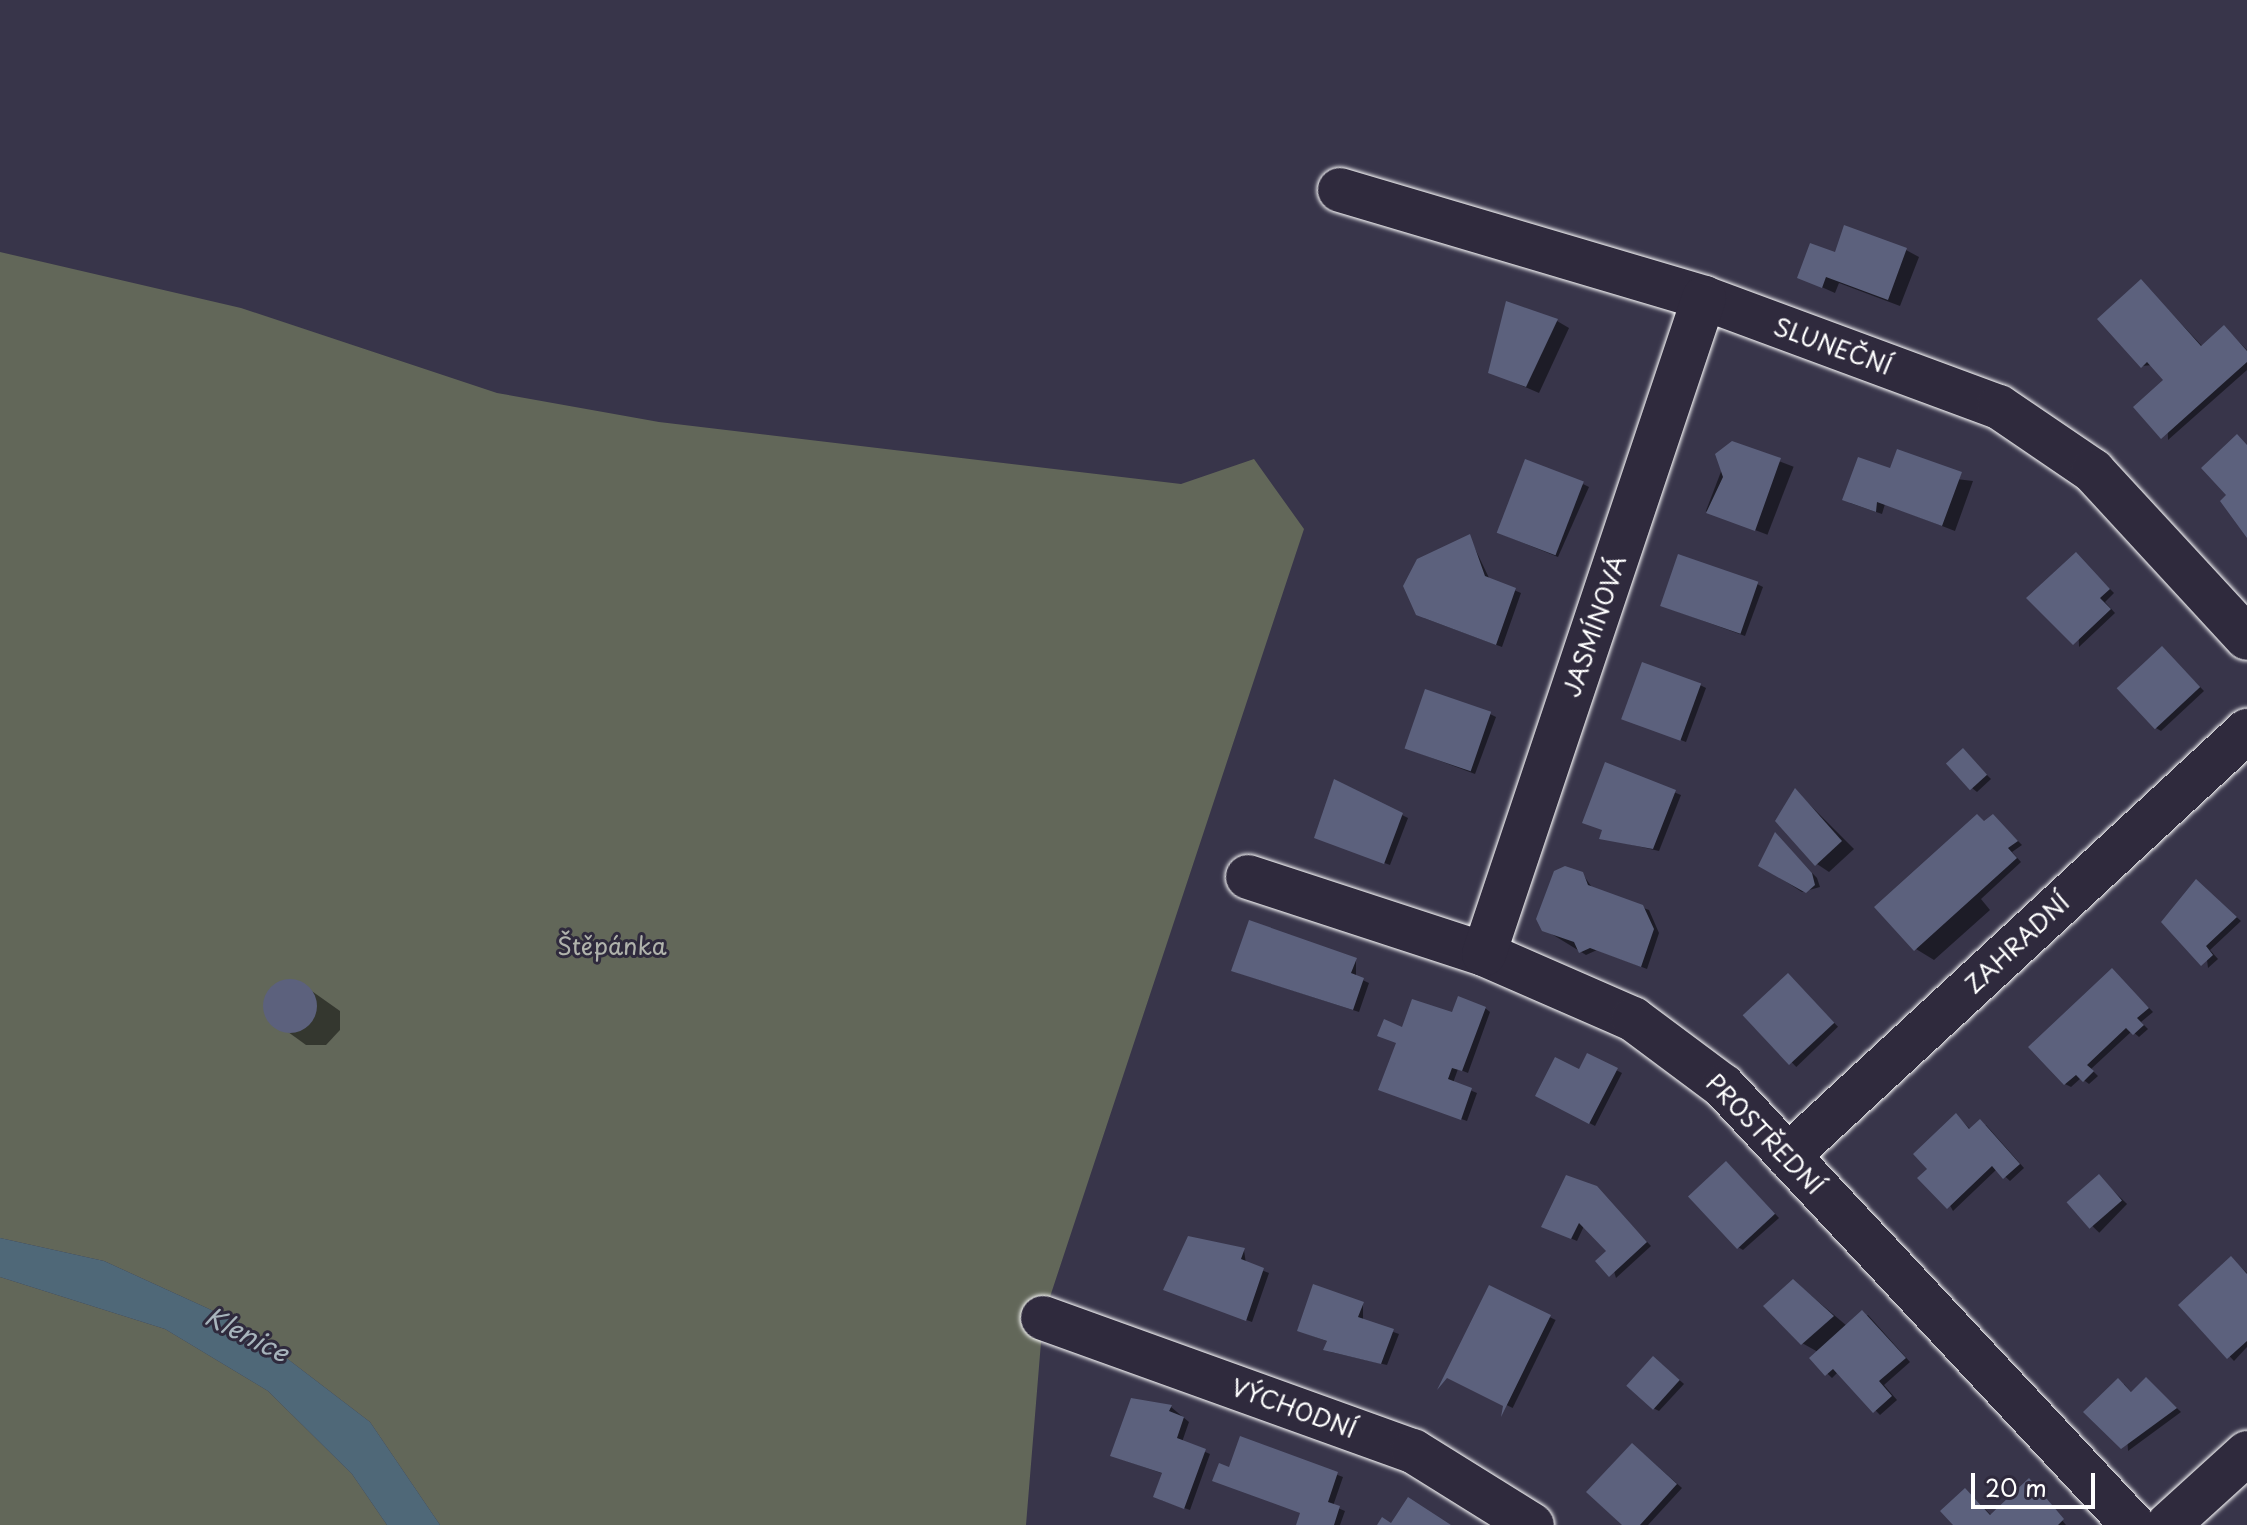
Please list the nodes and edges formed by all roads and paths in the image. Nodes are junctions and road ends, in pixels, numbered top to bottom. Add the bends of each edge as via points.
1 (1340, 190) dead end
2 (1704, 298) junction
3 (2247, 638) edge
4 (2247, 731) edge
5 (1248, 877) dead end
6 (1484, 954) junction
7 (1788, 1156) junction
8 (1043, 1318) dead end
9 (2247, 1453) edge
10 (1532, 1525) edge
11 (2133, 1525) edge
12 (2168, 1525) edge

1 - 2 street, SLUNEČNÍ
2 - 3 street, SLUNEČNÍ via 1999,407 2093,471
2 - 6 street, JASMÍNOVÁ
4 - 7 street, ZAHRADNÍ
5 - 6 street, PROSTŘEDNÍ
6 - 7 street, PROSTŘEDNÍ via 1633,1019 1723,1086
7 - 11 street, PROSTŘEDNÍ
8 - 10 street, VÝCHODNÍ via 1413,1451
9 - 12 street

